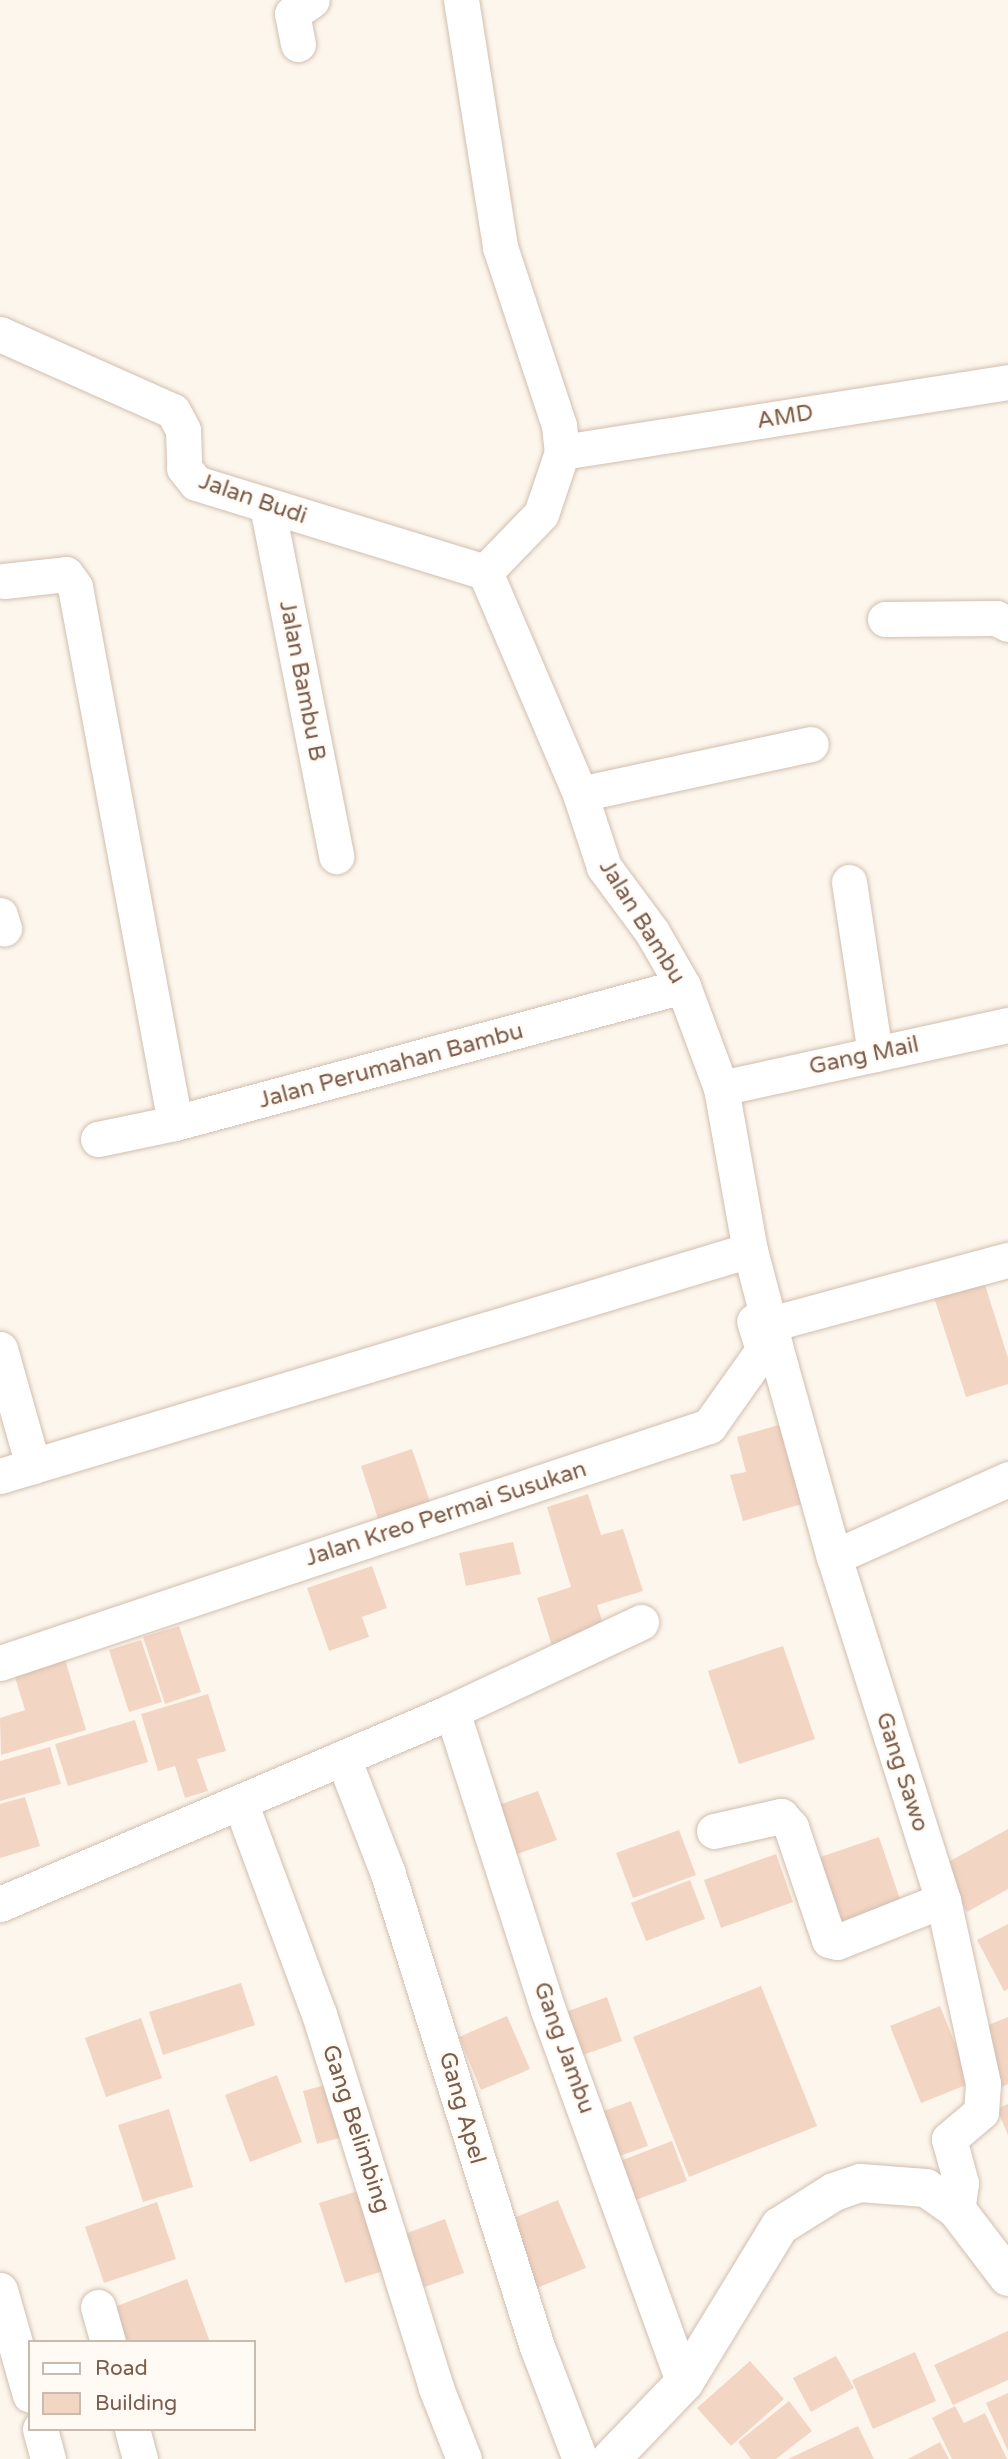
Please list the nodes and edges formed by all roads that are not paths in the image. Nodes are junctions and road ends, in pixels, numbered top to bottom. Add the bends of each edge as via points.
1 (461, 0) edge
2 (0, 334) edge
3 (1008, 382) edge
4 (562, 452) junction
5 (267, 506) junction
6 (485, 572) junction
7 (4, 580) dead end
8 (885, 619) dead end
9 (1008, 624) edge
10 (811, 744) dead end
11 (580, 794) junction
12 (336, 856) dead end
13 (849, 882) dead end
14 (683, 986) junction
15 (1008, 1025) edge
16 (875, 1054) junction
17 (720, 1087) junction
18 (175, 1123) junction
19 (97, 1139) dead end
20 (741, 1252) junction
21 (1008, 1260) edge
22 (770, 1324) junction
23 (0, 1349) edge
24 (33, 1466) junction
25 (0, 1476) edge
26 (1008, 1479) edge
27 (834, 1557) junction
28 (641, 1622) dead end
29 (0, 1663) edge
30 (452, 1711) junction
31 (343, 1758) junction
32 (240, 1802) junction
33 (714, 1831) dead end
34 (943, 1900) junction
35 (0, 1905) edge
36 (996, 2100) edge
37 (957, 2210) junction
38 (1008, 2277) edge
39 (0, 2290) edge
40 (98, 2307) dead end
41 (107, 2340) edge
42 (684, 2384) junction
43 (28, 2388) edge
44 (41, 2431) edge
45 (133, 2431) edge
46 (48, 2459) edge
47 (140, 2459) edge
48 (464, 2459) edge
49 (580, 2459) edge
50 (611, 2459) edge

1 - 4 street via 500,247 559,425
2 - 5 street, Jalan Budi via 165,406 183,430 187,476
3 - 4 street, AMD
4 - 6 street via 541,514
5 - 6 street, Jalan Budi
5 - 12 street, Jalan Bambu B
6 - 11 street, Jalan Bambu
7 - 18 street via 66,574 75,587
8 - 9 street via 996,618
10 - 11 street
11 - 14 street, Jalan Bambu via 604,867
13 - 16 street
14 - 17 street, Jalan Bambu
14 - 18 street, Jalan Perumahan Bambu
15 - 16 street, Gang Mail
16 - 17 street, Gang Mail
17 - 20 street, Jalan Bambu
18 - 19 street, Jalan Perumahan Bambu
20 - 22 street, Jalan Bambu
20 - 24 street
20 - 29 street, Jalan Kreo Permai Susukan via 763,1350 709,1426
21 - 22 street
22 - 27 street, Gang Sawo
23 - 24 street
24 - 25 street
26 - 27 street
27 - 34 street, Gang Sawo
28 - 30 street
30 - 31 street
30 - 42 street, Gang Jambu via 548,2010
31 - 32 street
31 - 49 street, Gang Apel via 387,1871 536,2344
32 - 35 street
32 - 48 street, Gang Belimbing via 319,2014 425,2353
33 - 34 street via 781,1816 791,1827 829,1940 837,1942
34 - 36 street, Gang Sawo
36 - 37 street, Gang Sawo via 949,2139 961,2183
37 - 38 street
37 - 42 street via 926,2188 860,2183 806,2208 780,2226 755,2260
39 - 43 street
40 - 41 street
42 - 50 street
44 - 46 street
45 - 47 street

